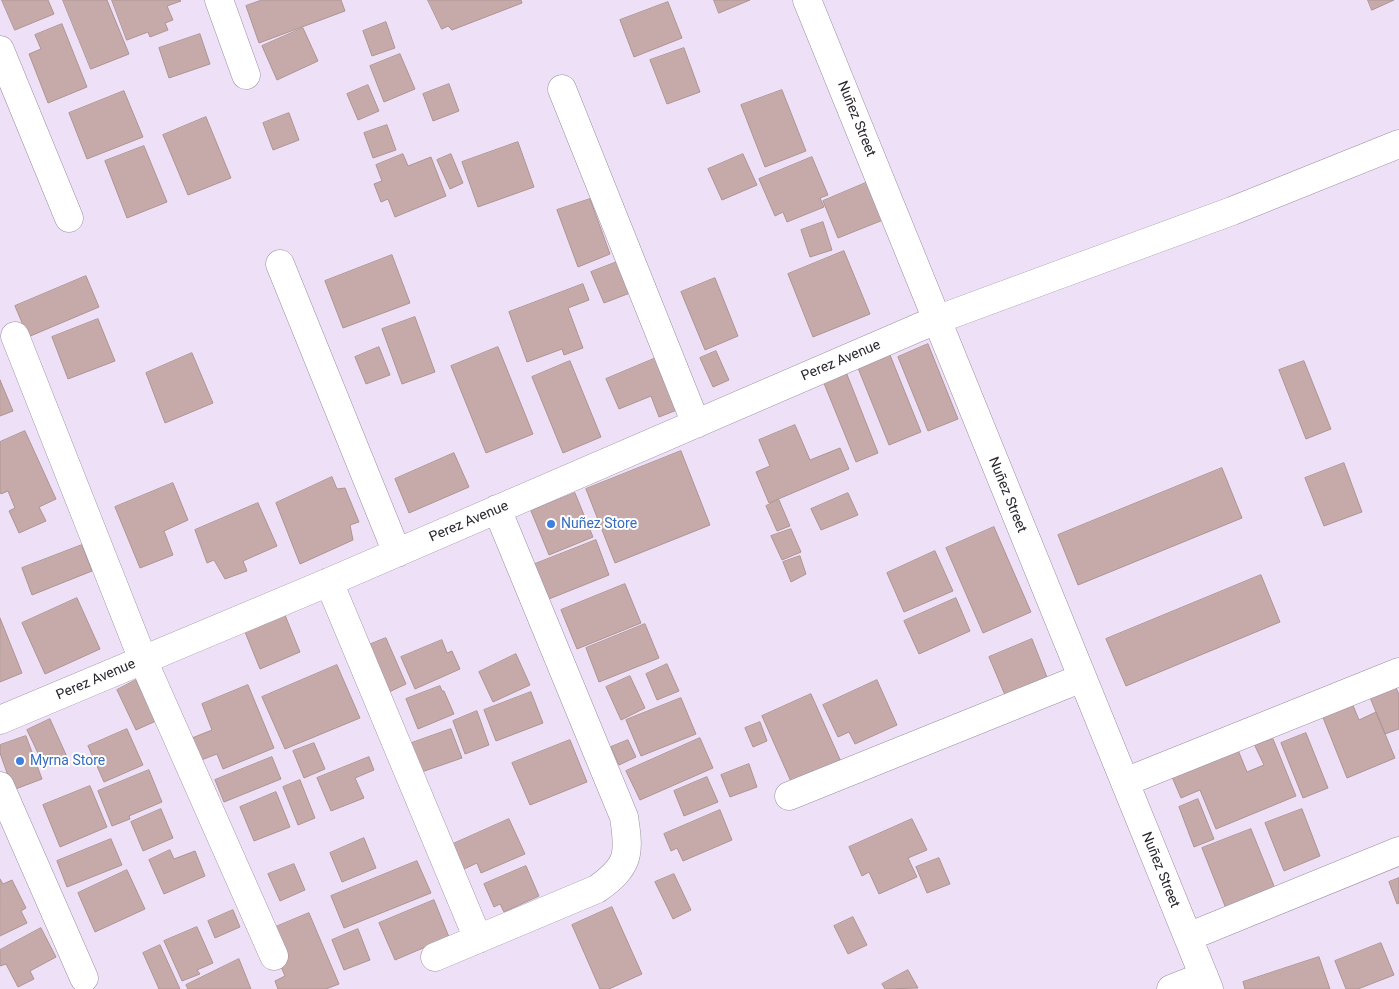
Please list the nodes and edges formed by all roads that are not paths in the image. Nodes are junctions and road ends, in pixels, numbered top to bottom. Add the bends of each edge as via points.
1 (219, 0) edge
2 (807, 0) edge
3 (0, 50) edge
4 (246, 75) dead end
5 (562, 89) dead end
6 (1399, 144) edge
7 (69, 218) dead end
8 (280, 264) dead end
9 (936, 320) junction
10 (15, 336) dead end
11 (696, 424) junction
12 (498, 509) junction
13 (397, 553) junction
14 (328, 582) junction
15 (143, 660) junction
16 (1399, 672) edge
17 (1082, 678) junction
18 (0, 720) edge
19 (1125, 782) junction
20 (0, 786) edge
21 (789, 796) dead end
22 (1399, 851) edge
23 (1188, 937) junction
24 (478, 939) junction
25 (274, 956) dead end
26 (435, 957) dead end
27 (84, 978) dead end
28 (1206, 982) edge
29 (1171, 989) edge

1 - 4 street
2 - 9 street, Nuñez Street
3 - 7 street
5 - 11 street
6 - 9 street, Perez Avenue via 1232,211
8 - 13 street
9 - 11 street, Perez Avenue
9 - 17 street, Nuñez Street
10 - 15 street
11 - 12 street, Perez Avenue
12 - 13 street, Perez Avenue
12 - 24 street via 624,817 627,838 625,860 616,875 597,889
13 - 14 street, Perez Avenue
14 - 15 street, Perez Avenue
14 - 24 street
15 - 18 street, Perez Avenue
15 - 25 street
16 - 19 street
17 - 19 street, Nuñez Street
17 - 21 street
19 - 23 street, Nuñez Street
20 - 27 street
22 - 23 street
23 - 28 street, Nuñez Street
24 - 26 street
28 - 29 street

